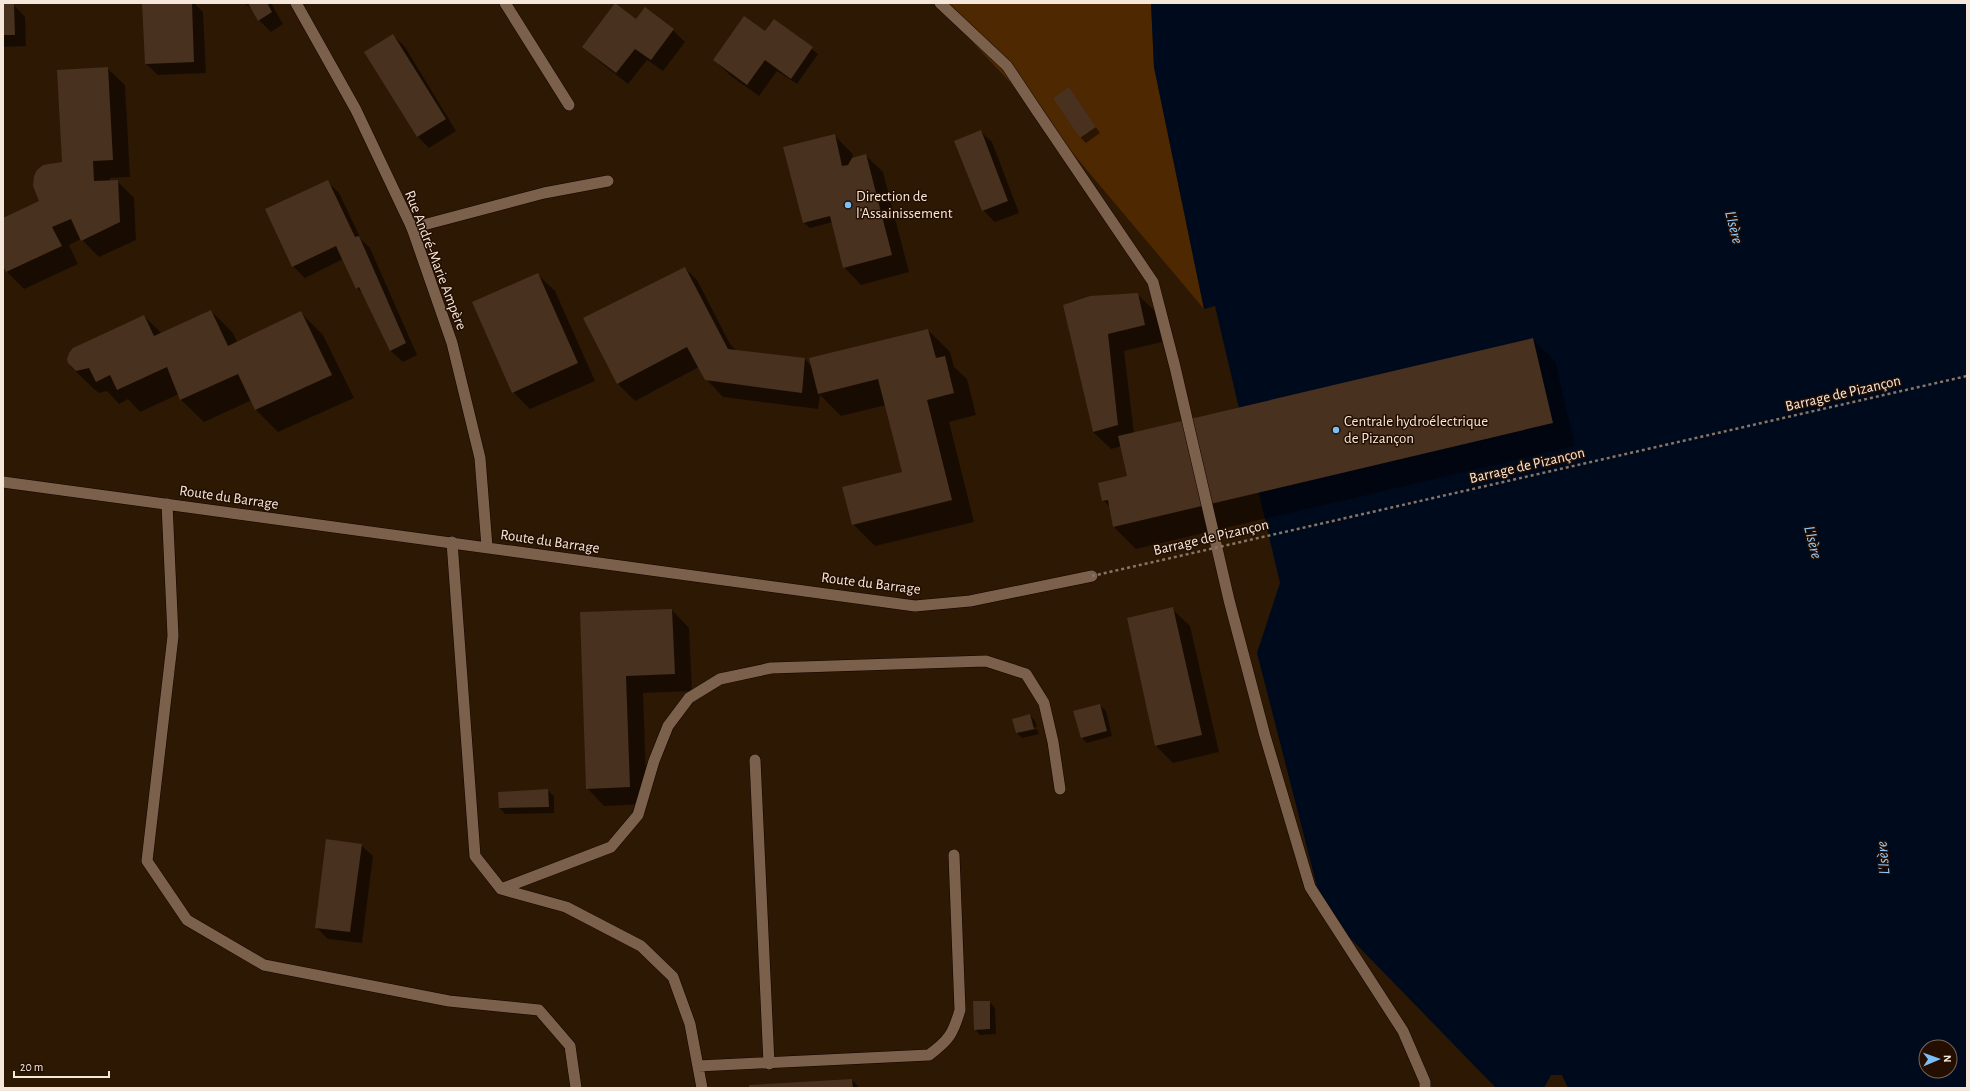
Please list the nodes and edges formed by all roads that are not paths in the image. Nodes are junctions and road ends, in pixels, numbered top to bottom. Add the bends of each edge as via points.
1 (296, 3) edge
2 (505, 3) edge
3 (940, 3) edge
4 (569, 105) dead end
5 (608, 181) dead end
6 (412, 228) junction
7 (3, 482) edge
8 (167, 504) junction
9 (452, 542) junction
10 (487, 547) junction
11 (1092, 576) road end
12 (756, 760) dead end
13 (1060, 789) dead end
14 (954, 855) dead end
15 (501, 889) junction
16 (769, 1064) junction
17 (698, 1066) junction
18 (576, 1088) edge
19 (702, 1088) edge
20 (1425, 1088) edge

1 - 6 street, Rue André-Marie Ampère via 356,110
2 - 4 street
3 - 20 street via 1007,66 1153,282 1264,736 1310,887 1403,1031 1425,1082
5 - 6 street via 544,193
6 - 10 street, Rue André-Marie Ampère via 452,343 480,458
7 - 8 street, Route du Barrage
8 - 9 street, Route du Barrage
8 - 18 street via 173,636 147,861 187,920 264,965 449,1001 539,1010 570,1046
9 - 10 street, Route du Barrage
9 - 15 street via 476,856
10 - 11 street, Route du Barrage via 915,606 970,602
12 - 16 street
13 - 15 street via 1044,703 1026,674 986,661 771,668 720,679 689,698 668,726 654,761 638,815 611,847
14 - 16 street via 960,1010 954,1031 929,1055
15 - 17 street via 566,907 641,946 673,977 690,1024
16 - 17 street
17 - 19 street

